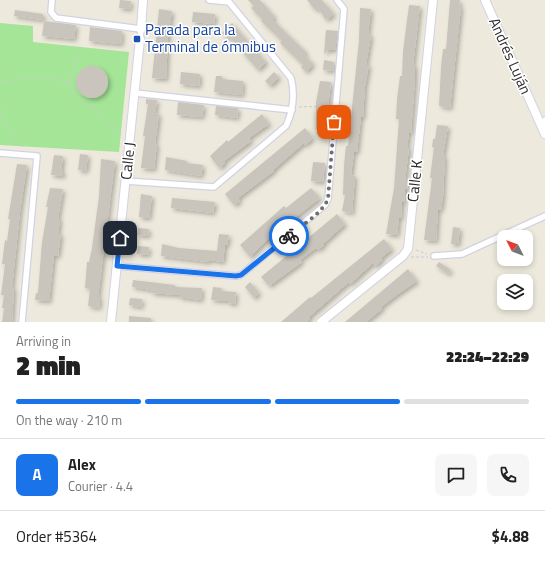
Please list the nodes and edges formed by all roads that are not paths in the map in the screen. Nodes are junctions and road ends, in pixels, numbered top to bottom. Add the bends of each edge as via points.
1 (52, 0) edge
2 (143, 0) edge
3 (209, 0) edge
4 (337, 0) edge
5 (433, 0) edge
6 (485, 0) edge
7 (141, 29) junction
8 (140, 39) joint
9 (135, 93) junction
10 (292, 109) junction
11 (545, 120) edge
12 (545, 133) edge
13 (0, 153) edge
14 (126, 181) junction
15 (545, 216) edge
16 (434, 256) road end
17 (117, 266) junction
18 (22, 322) edge
19 (111, 322) edge
20 (321, 322) edge

1 - 7 street via 51,12 56,18
2 - 7 street, Calle J
3 - 10 street via 229,2 291,78 294,88
4 - 17 street via 344,9 328,199 325,205 241,275
5 - 20 street, Calle K via 409,246 403,256
6 - 12 street, Andrés Luján
7 - 8 street, Calle J
8 - 9 street, Calle J
9 - 10 street
9 - 14 street, Calle J
10 - 14 street via 286,126 214,187
11 - 12 street
13 - 18 street via 37,156
14 - 17 street, Calle J
15 - 16 street via 462,254
17 - 19 street, Calle J

